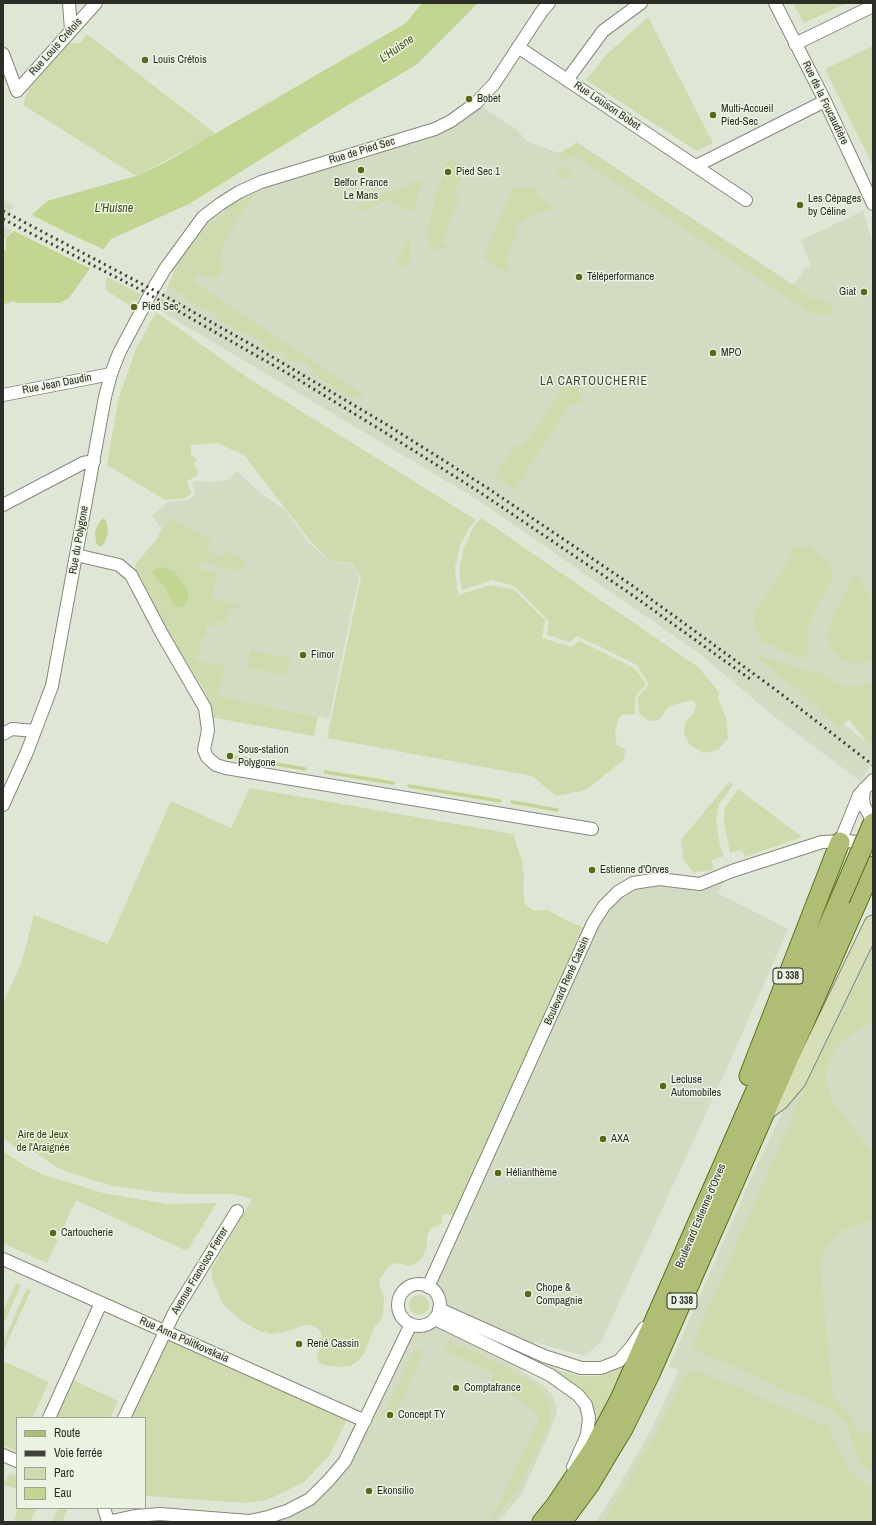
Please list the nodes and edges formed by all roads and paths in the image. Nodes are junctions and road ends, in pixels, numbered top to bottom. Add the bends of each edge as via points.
1 (69, 3) edge
2 (96, 3) edge
3 (549, 3) edge
4 (641, 3) edge
5 (775, 3) edge
6 (873, 6) edge
7 (71, 30) junction
8 (795, 44) junction
9 (518, 47) junction
10 (3, 54) edge
11 (567, 80) junction
12 (825, 101) junction
13 (696, 166) junction
14 (746, 200) dead end
15 (873, 204) edge
16 (159, 278) joint
17 (111, 374) junction
18 (3, 395) edge
19 (94, 461) junction
20 (3, 505) edge
21 (76, 555) junction
22 (35, 731) junction
23 (3, 734) edge
24 (869, 784) edge
25 (3, 805) edge
26 (873, 823) edge
27 (848, 824) junction
28 (592, 829) dead end
29 (840, 842) junction
30 (873, 844) edge
31 (873, 866) edge
32 (848, 902) junction
33 (873, 924) edge
34 (765, 1112) junction
35 (739, 1119) junction
36 (237, 1211) dead end
37 (3, 1259) edge
38 (428, 1287) junction
39 (665, 1297) junction
40 (101, 1303) junction
41 (437, 1314) junction
42 (411, 1324) junction
43 (165, 1332) junction
44 (49, 1417) edge
45 (124, 1417) edge
46 (365, 1421) junction
47 (3, 1455) edge
48 (16, 1461) edge
49 (104, 1509) edge
50 (558, 1514) edge
51 (108, 1522) edge
52 (542, 1522) edge

1 - 7 street
2 - 7 street, Rue Louis Crétois
3 - 9 street, Rue de Pied Sec
4 - 11 street via 603,31
5 - 8 street, Rue de la Foucaudière
6 - 8 street
7 - 10 street, Rue Louis Crétois via 17,91
8 - 12 street, Rue de la Foucaudière
9 - 11 street, Rue Louison Bobet
9 - 16 street, Rue de Pied Sec via 494,84 476,103 451,121 435,129 261,182 220,204 199,223
11 - 13 street, Rue Louison Bobet
12 - 13 street
12 - 15 street, Rue de la Foucaudière
13 - 14 street, Rue Louison Bobet
16 - 17 street, Rue du Polygone via 119,353
17 - 18 street, Rue Jean Daudin
17 - 19 street, Rue du Polygone
19 - 20 street via 83,463
19 - 21 street, Rue du Polygone
21 - 22 street, Rue du Polygone via 52,686
21 - 28 street via 119,565 131,575 205,708 208,730 204,750 207,757 216,765
22 - 23 street via 12,729
22 - 25 street, Rue du Polygone
24 - 26 street via 862,799
24 - 27 street via 859,795
26 - 27 street
26 - 32 main road, D 338, bridge
27 - 29 street, D 338
29 - 30 street via 848,840
29 - 35 main road, D 338 via 752,1068
29 - 38 street, Boulevard René Cassin via 822,842 700,884 659,879 633,883 618,892 604,906 593,923
31 - 32 main road, D 338
32 - 34 main road, Boulevard Estienne d'Orves / D 338
32 - 35 main road, Boulevard Estienne d'Orves / D 338
33 - 34 street, D 338 via 797,1081 780,1101
34 - 50 main road, Boulevard Estienne d'Orves / D 338 via 650,1374 624,1427 590,1484
35 - 39 main road, Boulevard Estienne d'Orves / D 338
36 - 43 street, Avenue Francisco Ferrer
37 - 40 street, Rue Anna Politkovskaia
38 - 41 street via 436,1293 439,1300
38 - 42 street via 417,1284 410,1286 400,1296 398,1310 401,1317
39 - 41 street via 632,1346 619,1360 601,1368 581,1368 544,1356
39 - 50 main road, Boulevard Estienne d'Orves / D 338 via 616,1406
40 - 43 street, Rue Anna Politkovskaia
40 - 44 street
41 - 42 street via 429,1324
41 - 50 street via 550,1375 578,1395 586,1405 589,1418 587,1435
42 - 46 street
43 - 45 street, Avenue Francisco Ferrer
43 - 46 street, Rue Anna Politkovskaia
46 - 51 street via 344,1461 329,1480 310,1499 287,1511 249,1520 160,1514
47 - 48 street
49 - 51 street
50 - 52 main road, Boulevard Estienne d'Orves / D 338

